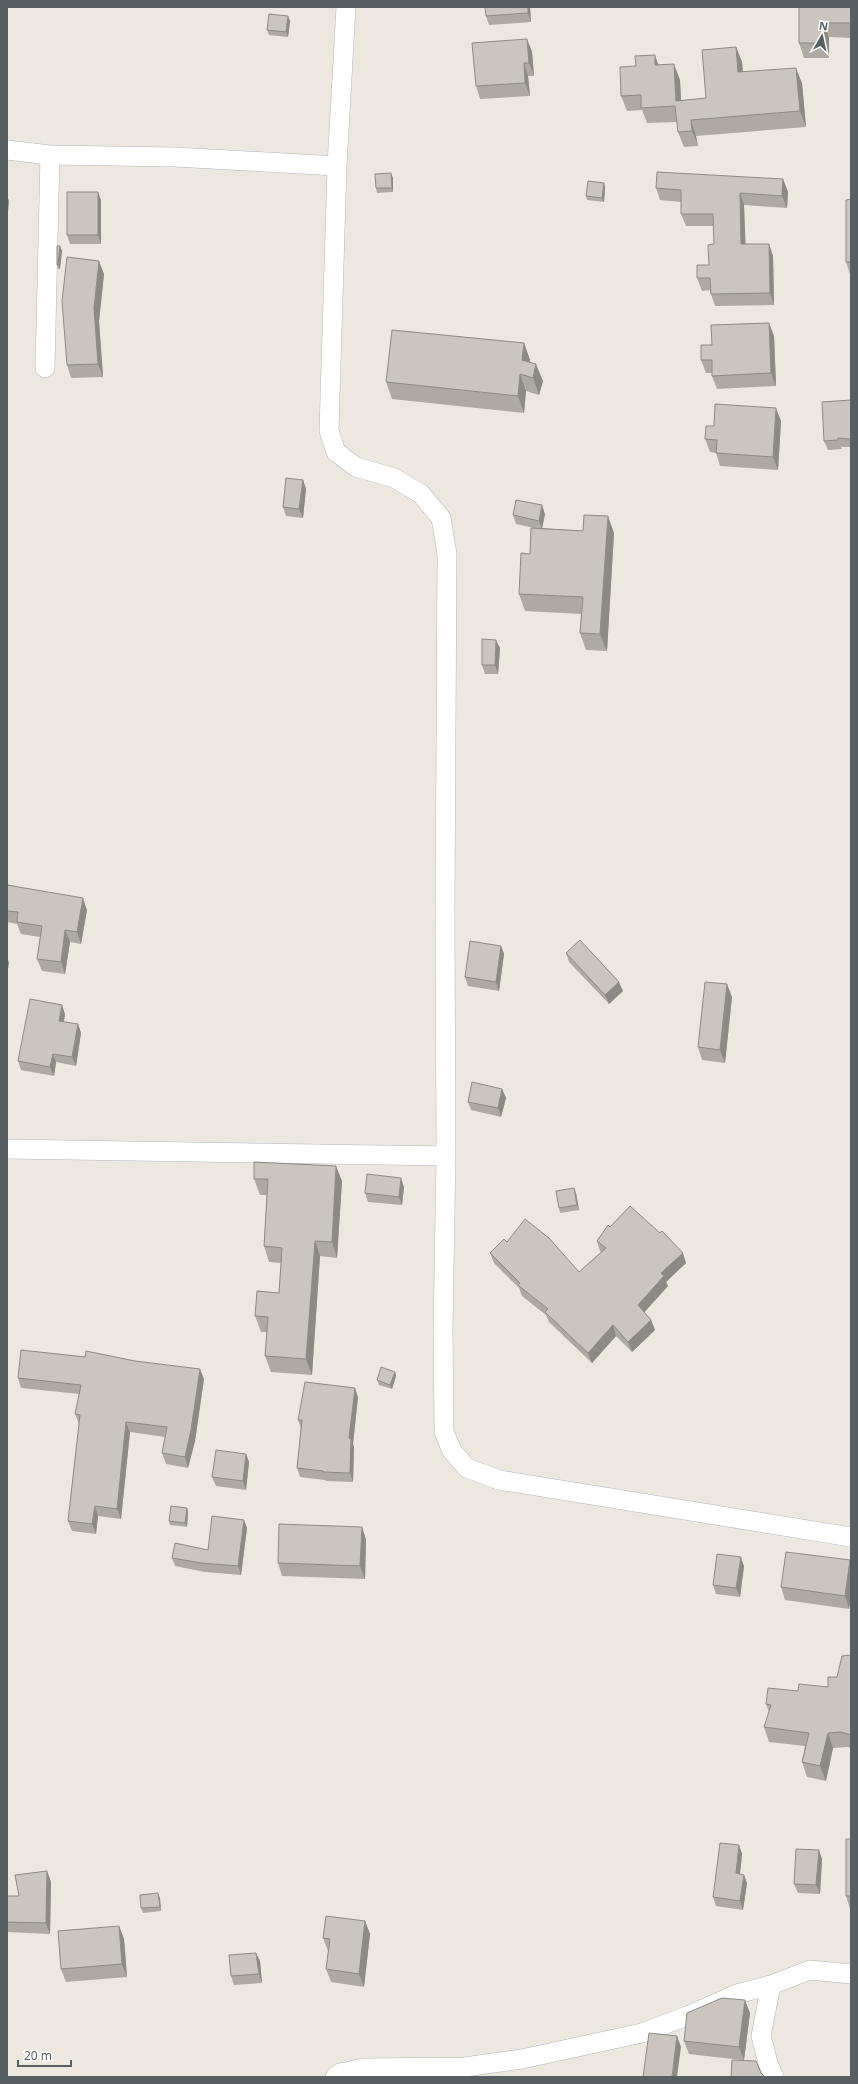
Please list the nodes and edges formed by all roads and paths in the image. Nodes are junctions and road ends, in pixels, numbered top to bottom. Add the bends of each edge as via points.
1 (346, 7) edge
2 (7, 150) edge
3 (50, 155) junction
4 (337, 166) junction
5 (45, 368) dead end
6 (7, 1149) edge
7 (446, 1156) junction
8 (851, 1537) edge
9 (851, 1974) edge
10 (772, 1985) junction
11 (470, 2072) edge
12 (335, 2077) edge
13 (774, 2077) edge

1 - 4 street
2 - 3 street
3 - 4 street via 174,157
3 - 5 street
4 - 7 street via 329,430 336,452 356,467 394,478 421,494 442,518 447,554
6 - 7 street
7 - 8 street via 444,1432 452,1451 467,1468 498,1480
9 - 10 street via 810,1970
10 - 11 street via 737,1994 642,2033
10 - 13 street via 761,2036
11 - 12 street via 364,2068 340,2073

